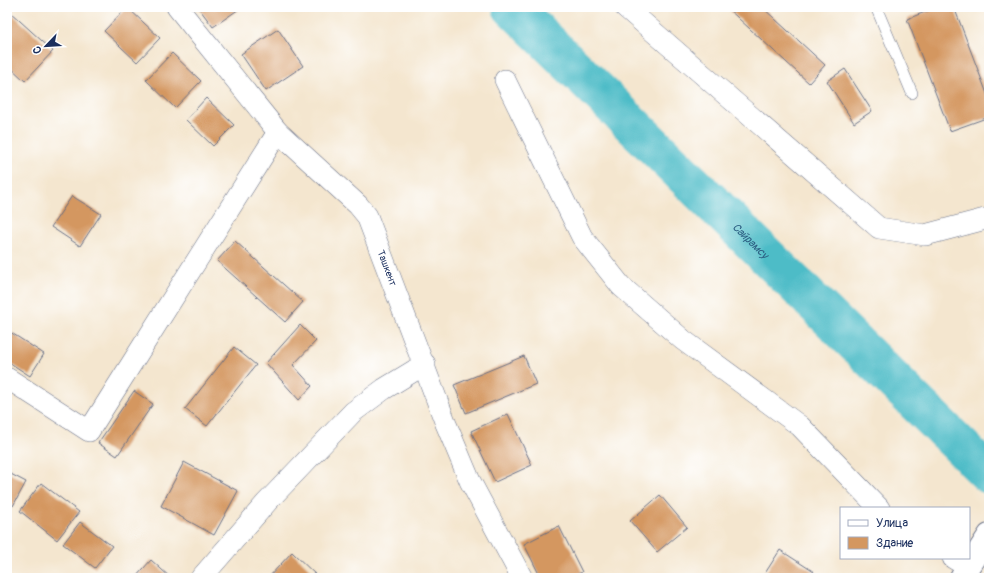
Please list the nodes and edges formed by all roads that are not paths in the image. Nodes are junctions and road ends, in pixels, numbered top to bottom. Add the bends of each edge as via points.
1 (177, 7) edge
2 (625, 7) edge
3 (876, 7) edge
4 (505, 80) dead end
5 (912, 93) dead end
6 (278, 132) junction
7 (989, 218) edge
8 (424, 364) junction
9 (7, 378) edge
10 (878, 507) edge
11 (989, 536) edge
12 (970, 558) edge
13 (969, 559) edge
14 (961, 568) edge
15 (201, 578) edge
16 (522, 578) edge

1 - 6 street, Ташкент
2 - 7 street via 879,228 925,235
3 - 5 lane
4 - 10 street via 582,237 621,286 683,340 800,426
6 - 8 street, Ташкент via 368,216
6 - 9 street via 89,431
8 - 15 street via 353,412 267,502
8 - 16 street, Ташкент via 470,481
11 - 12 main road
13 - 14 main road

